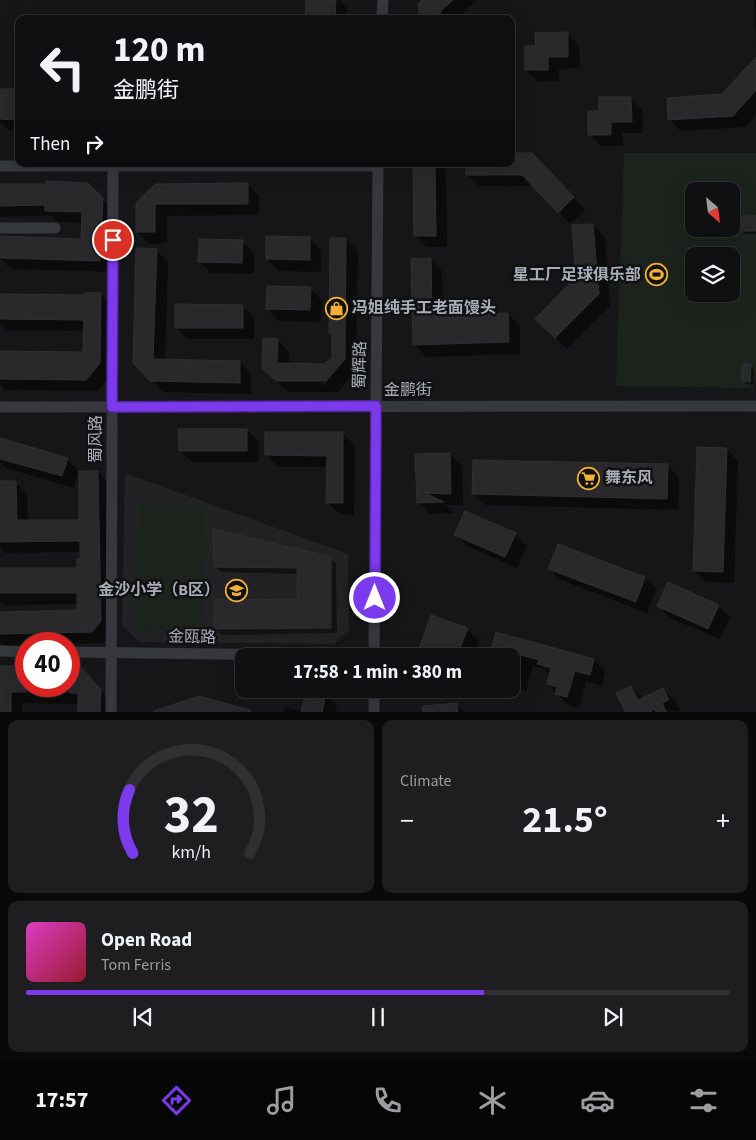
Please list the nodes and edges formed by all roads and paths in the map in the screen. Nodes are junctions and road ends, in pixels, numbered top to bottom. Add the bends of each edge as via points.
1 (382, 0) edge
2 (382, 15) edge
3 (0, 166) edge
4 (15, 166) edge
5 (113, 167) edge
6 (378, 167) edge
7 (0, 228) edge
8 (55, 228) dead end
9 (376, 406) junction
10 (756, 406) edge
11 (0, 407) edge
12 (112, 407) junction
13 (374, 648) edge
14 (0, 652) edge
15 (15, 652) edge
16 (80, 652) edge
17 (111, 653) junction
18 (235, 654) edge
19 (374, 698) edge
20 (111, 712) edge
21 (374, 712) edge

1 - 2 street
3 - 4 street
5 - 12 street, 蜀风路
6 - 9 street, 蜀辉路
7 - 8 street
9 - 10 street, 金鹏街
9 - 12 street, 金鹏街
9 - 13 street, 蜀辉路
11 - 12 street, 金鹏街
12 - 17 street, 蜀风路
14 - 15 street
16 - 17 street, 金瓯路
17 - 18 street, 金瓯路
17 - 20 street, 蜀风路
19 - 21 street

